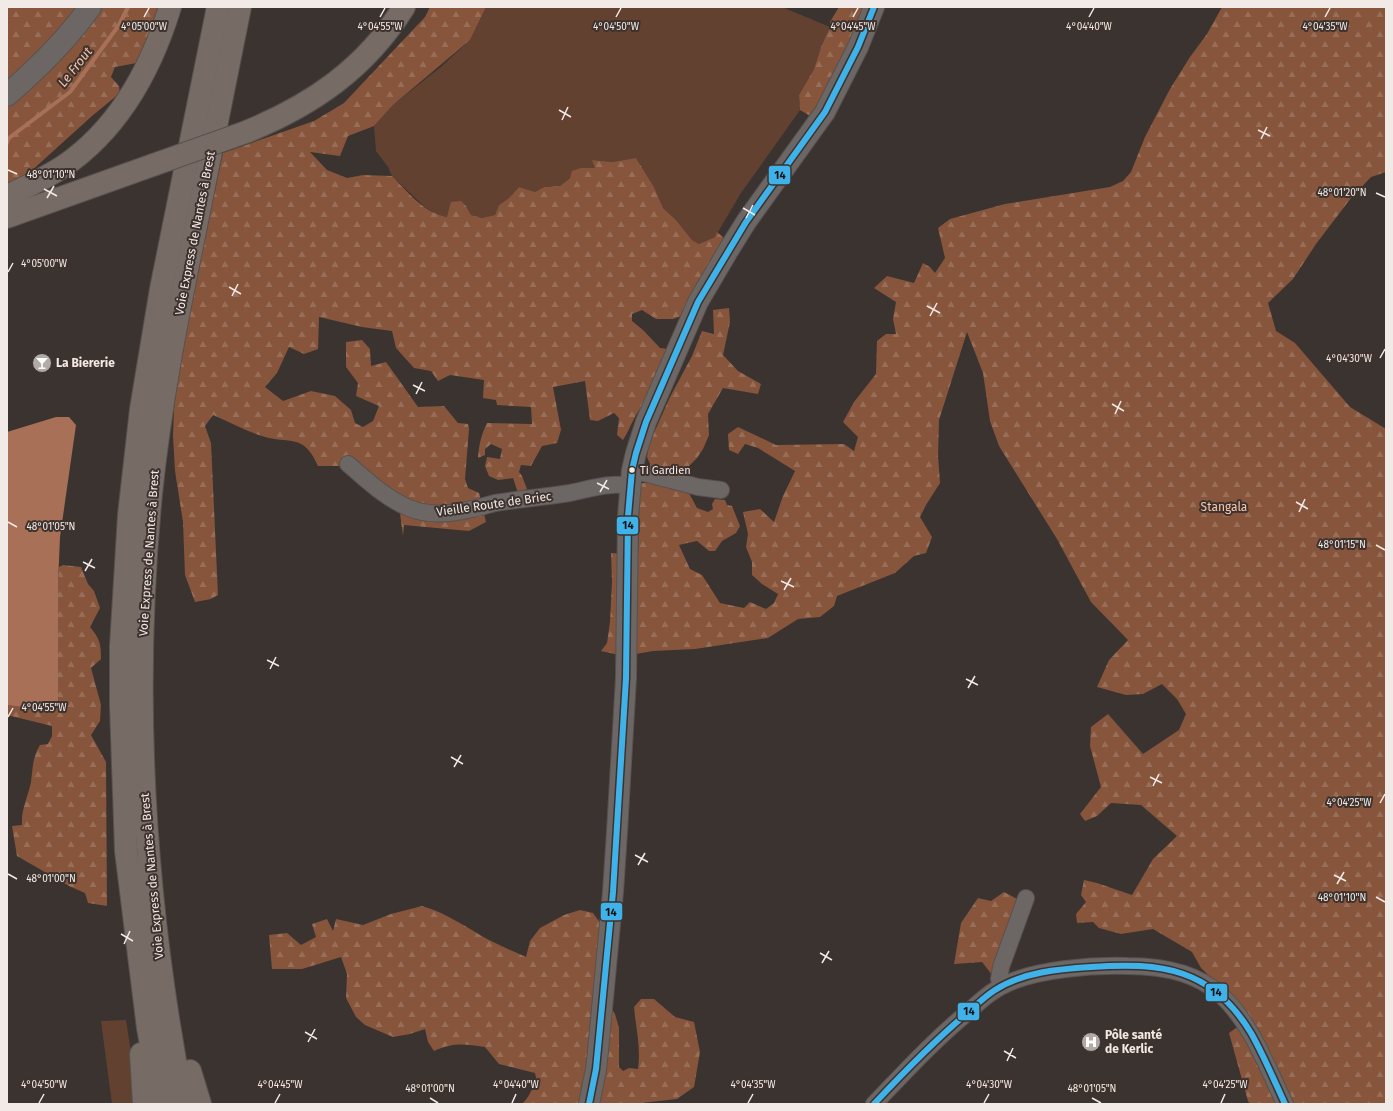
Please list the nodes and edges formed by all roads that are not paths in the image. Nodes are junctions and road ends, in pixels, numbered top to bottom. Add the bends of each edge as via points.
1 (90, 7) edge
2 (170, 7) edge
3 (218, 7) edge
4 (240, 7) edge
5 (404, 7) edge
6 (874, 7) edge
7 (7, 95) edge
8 (7, 196) edge
9 (7, 217) edge
10 (348, 464) dead end
11 (631, 478) junction
12 (721, 490) dead end
13 (129, 887) junction
14 (1026, 898) dead end
15 (1004, 985) junction
16 (165, 1003) junction
17 (144, 1104) edge
18 (162, 1104) edge
19 (184, 1104) edge
20 (200, 1104) edge
21 (589, 1104) edge
22 (874, 1104) edge
23 (1285, 1104) edge

1 - 7 main road via 74,28
2 - 8 highway via 151,58 114,120 86,149 64,166
3 - 13 highway, Voie Express de Nantes à Brest via 161,290 142,409 129,515 121,646 125,843
4 - 16 highway, Voie Express de Nantes à Brest via 173,340 152,486 144,593 143,763 151,896
5 - 9 highway, bridge via 379,42 345,75 296,110 246,132
6 - 11 street via 858,47 824,112 746,222 698,302 646,422
10 - 11 street, Vieille Route de Briec via 382,493 409,508 430,513 471,510 494,503 620,484
11 - 12 street, Vieille Route de Briec
11 - 21 street via 626,562 626,678 614,877 601,1027
13 - 17 highway
13 - 18 highway, Voie Express de Nantes à Brest via 148,1028
14 - 15 street via 1001,967 999,979
15 - 22 street via 979,1002 940,1036
15 - 23 street via 1034,975 1102,966 1150,967 1194,978 1221,995 1239,1016 1249,1030
16 - 19 highway, Voie Express de Nantes à Brest
16 - 20 highway

